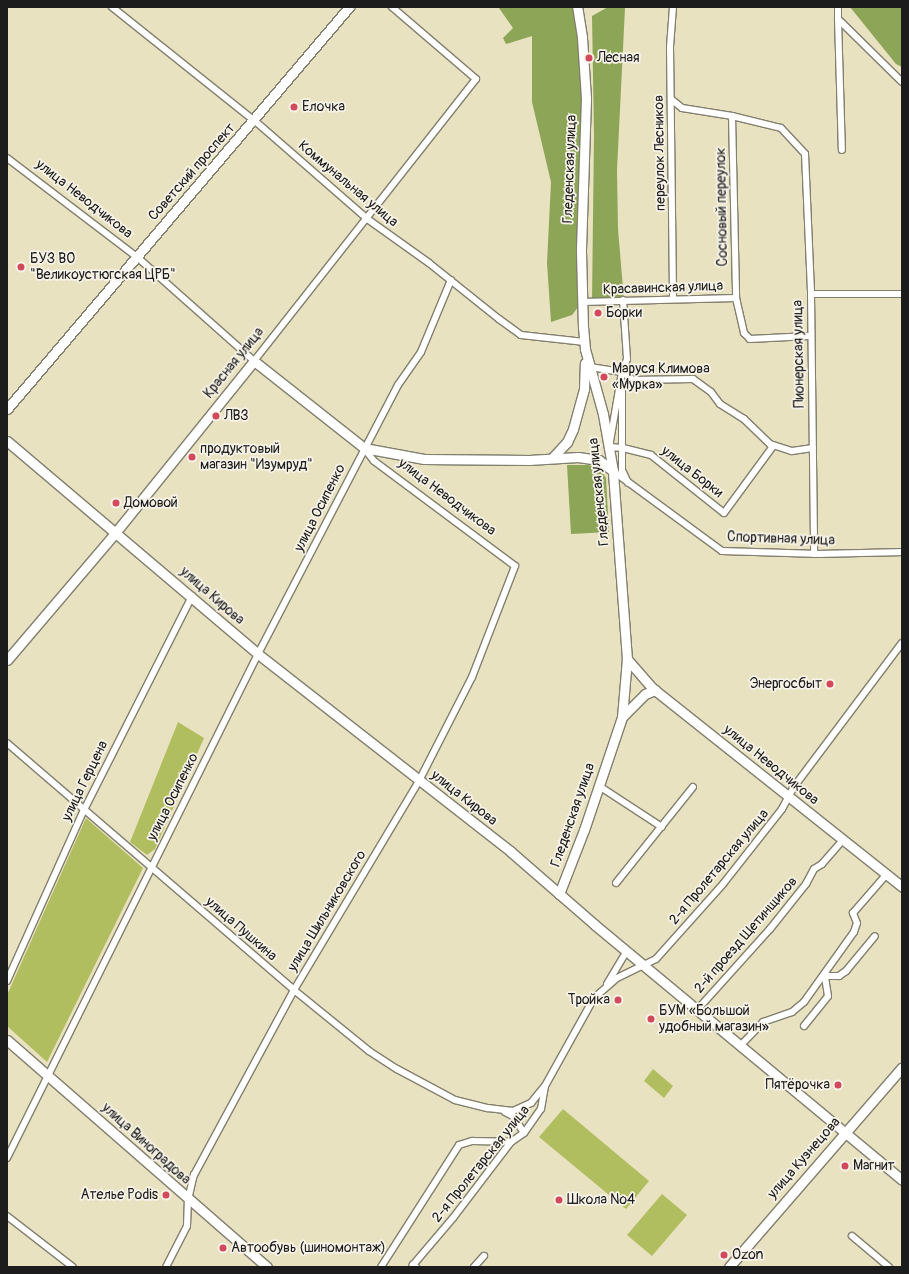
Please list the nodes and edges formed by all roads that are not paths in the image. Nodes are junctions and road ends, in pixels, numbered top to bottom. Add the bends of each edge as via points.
1 (112, 7) edge
2 (349, 7) edge
3 (392, 7) edge
4 (673, 7) edge
5 (838, 7) edge
6 (579, 9) edge
7 (838, 19) junction
8 (902, 82) edge
9 (671, 99) junction
10 (732, 116) junction
11 (254, 120) junction
12 (842, 150) dead end
13 (7, 158) edge
14 (366, 218) junction
15 (137, 257) junction
16 (451, 280) junction
17 (810, 294) junction
18 (902, 294) edge
19 (673, 298) junction
20 (736, 298) junction
21 (623, 300) junction
22 (582, 302) junction
23 (809, 336) junction
24 (585, 346) junction
25 (254, 361) junction
26 (590, 367) junction
27 (622, 372) junction
28 (7, 409) edge
29 (7, 441) edge
30 (774, 445) junction
31 (609, 447) junction
32 (364, 448) junction
33 (623, 448) junction
34 (812, 448) junction
35 (553, 457) junction
36 (613, 471) junction
37 (628, 483) junction
38 (115, 533) junction
39 (902, 552) edge
40 (814, 554) junction
41 (515, 566) joint
42 (192, 596) junction
43 (902, 643) edge
44 (258, 654) junction
45 (627, 659) junction
46 (7, 660) edge
47 (655, 690) junction
48 (622, 717) junction
49 (7, 743) edge
50 (419, 781) junction
51 (599, 786) junction
52 (693, 787) dead end
53 (787, 796) junction
54 (84, 810) junction
55 (662, 827) junction
56 (843, 840) junction
57 (151, 867) junction
58 (886, 875) junction
59 (616, 883) dead end
60 (902, 887) edge
61 (559, 894) junction
62 (875, 936) dead end
63 (627, 951) junction
64 (643, 964) junction
65 (825, 976) junction
66 (7, 981) edge
67 (605, 987) junction
68 (294, 990) junction
69 (697, 1010) junction
70 (804, 1026) dead end
71 (7, 1040) edge
72 (741, 1045) junction
73 (902, 1067) edge
74 (48, 1075) junction
75 (544, 1086) junction
76 (502, 1110) junction
77 (845, 1131) junction
78 (524, 1133) junction
79 (511, 1142) junction
80 (7, 1158) edge
81 (902, 1180) edge
82 (188, 1200) junction
83 (7, 1216) edge
84 (852, 1236) dead end
85 (484, 1256) dead end
86 (73, 1267) edge
87 (166, 1267) edge
88 (267, 1267) edge
89 (381, 1267) edge
90 (416, 1267) edge
91 (474, 1267) edge
92 (729, 1267) edge
93 (889, 1267) edge

1 - 11 street, Коммунальная улица
2 - 11 main road, Советский проспект
3 - 14 street, Красная улица via 476,79
4 - 9 street, переулок Лесников
5 - 7 street
6 - 22 main road, Гледенская улица via 586,98 581,249
7 - 8 street
7 - 12 street
9 - 10 street via 682,108
9 - 19 street, переулок Лесников
10 - 17 street, Пионерская улица via 781,128 805,154
10 - 20 street, Сосновый переулок
11 - 14 street, Коммунальная улица
11 - 15 main road, Советский проспект
13 - 15 street, улица Неводчикова
14 - 16 street, Коммунальная улица
14 - 25 street, Красная улица
15 - 25 street, улица Неводчикова
15 - 28 main road, Советский проспект
16 - 24 street, Коммунальная улица via 521,335
16 - 32 street, улица Осипенко via 421,352 398,385
17 - 18 street
17 - 23 street, Пионерская улица
19 - 20 street, Красавинская улица
19 - 21 street, Красавинская улица
20 - 23 street, Красавинская улица via 744,333 750,339
21 - 22 street, Красавинская улица
21 - 27 street via 627,359
22 - 24 main road, Гледенская улица
23 - 34 street, Пионерская улица
24 - 26 main road, Гледенская улица
24 - 35 main road via 586,371 580,409 567,442
25 - 32 main road, улица Неводчикова
25 - 38 main road, Красная улица
26 - 27 street
26 - 31 main road, Гледенская улица
27 - 30 street via 633,380 693,379
27 - 31 street
27 - 33 street
29 - 38 main road, улица Кирова
30 - 33 street, улица Борки via 724,512 651,455
30 - 34 street via 792,451
31 - 33 street, улица Борки
31 - 36 main road, Гледенская улица
32 - 35 main road, улица Неводчикова via 424,459 529,460
32 - 41 street, улица Неводчикова via 374,461
32 - 44 street, улица Осипенко
33 - 37 street via 622,470
34 - 40 street, Пионерская улица
35 - 36 main road, улица Неводчикова via 591,458 607,465
36 - 37 street, Спортивная улица
36 - 45 main road, Гледенская улица
37 - 40 street, Спортивная улица via 722,551
38 - 42 main road, улица Кирова
38 - 46 main road, Красная улица
39 - 40 street, Спортивная улица
41 - 50 street, улица Шильниковского via 472,678
42 - 44 main road, улица Кирова
42 - 54 street, улица Герцена
43 - 53 street, 2-я Пролетарская улица
44 - 50 main road, улица Кирова
44 - 57 street, улица Осипенко
45 - 47 main road, улица Неводчикова
45 - 48 main road, Гледенская улица
47 - 48 main road via 645,694
47 - 53 main road, улица Неводчикова
48 - 51 main road, Гледенская улица
49 - 54 street, улица Пушкина
50 - 61 main road, улица Кирова via 510,851
50 - 68 street, улица Шильниковского
51 - 55 street
51 - 61 main road, Гледенская улица
52 - 55 street
53 - 56 main road, улица Неводчикова
53 - 64 street, 2-я Пролетарская улица via 782,809 723,884 656,959
54 - 57 street, улица Пушкина
54 - 66 street, улица Герцена
55 - 59 street
56 - 58 main road, улица Неводчикова
56 - 69 street, 2-й проезд Щетинщиков via 822,864 814,868 806,884 770,929
57 - 68 street, улица Пушкина
57 - 74 street, улица Осипенко
58 - 60 main road, улица Неводчикова
58 - 65 street via 852,912 856,928
61 - 63 main road, улица Кирова
62 - 65 street via 846,972 839,976
63 - 64 main road, улица Кирова
63 - 67 street, 2-я Пролетарская улица
64 - 67 street, 2-я Пролетарская улица
64 - 69 main road, улица Кирова
65 - 70 street via 828,996
65 - 72 street via 797,1009 763,1022
67 - 75 street, 2-я Пролетарская улица via 582,1017
68 - 76 street, улица Пушкина via 397,1070 455,1100
68 - 82 street, улица Шильниковского via 194,1175
69 - 72 main road, улица Кирова
71 - 74 main road, улица Виноградова
72 - 77 main road, улица Кирова
73 - 77 main road, улица Кузнецова
74 - 80 street, улица Осипенко
74 - 82 main road, улица Виноградова
75 - 76 street, улица Пушкина via 530,1103 513,1111
75 - 78 street, 2-я Пролетарская улица via 541,1109
76 - 78 street, улица Пушкина via 513,1116
77 - 81 main road, улица Кирова
77 - 92 main road, улица Кузнецова
78 - 79 street, 2-я Пролетарская улица
79 - 89 street via 472,1141 459,1145
79 - 90 street, 2-я Пролетарская улица via 454,1218 413,1264
82 - 87 street, улица Шильниковского via 187,1226
82 - 88 main road, улица Виноградова
83 - 86 street
84 - 93 street
85 - 91 street

